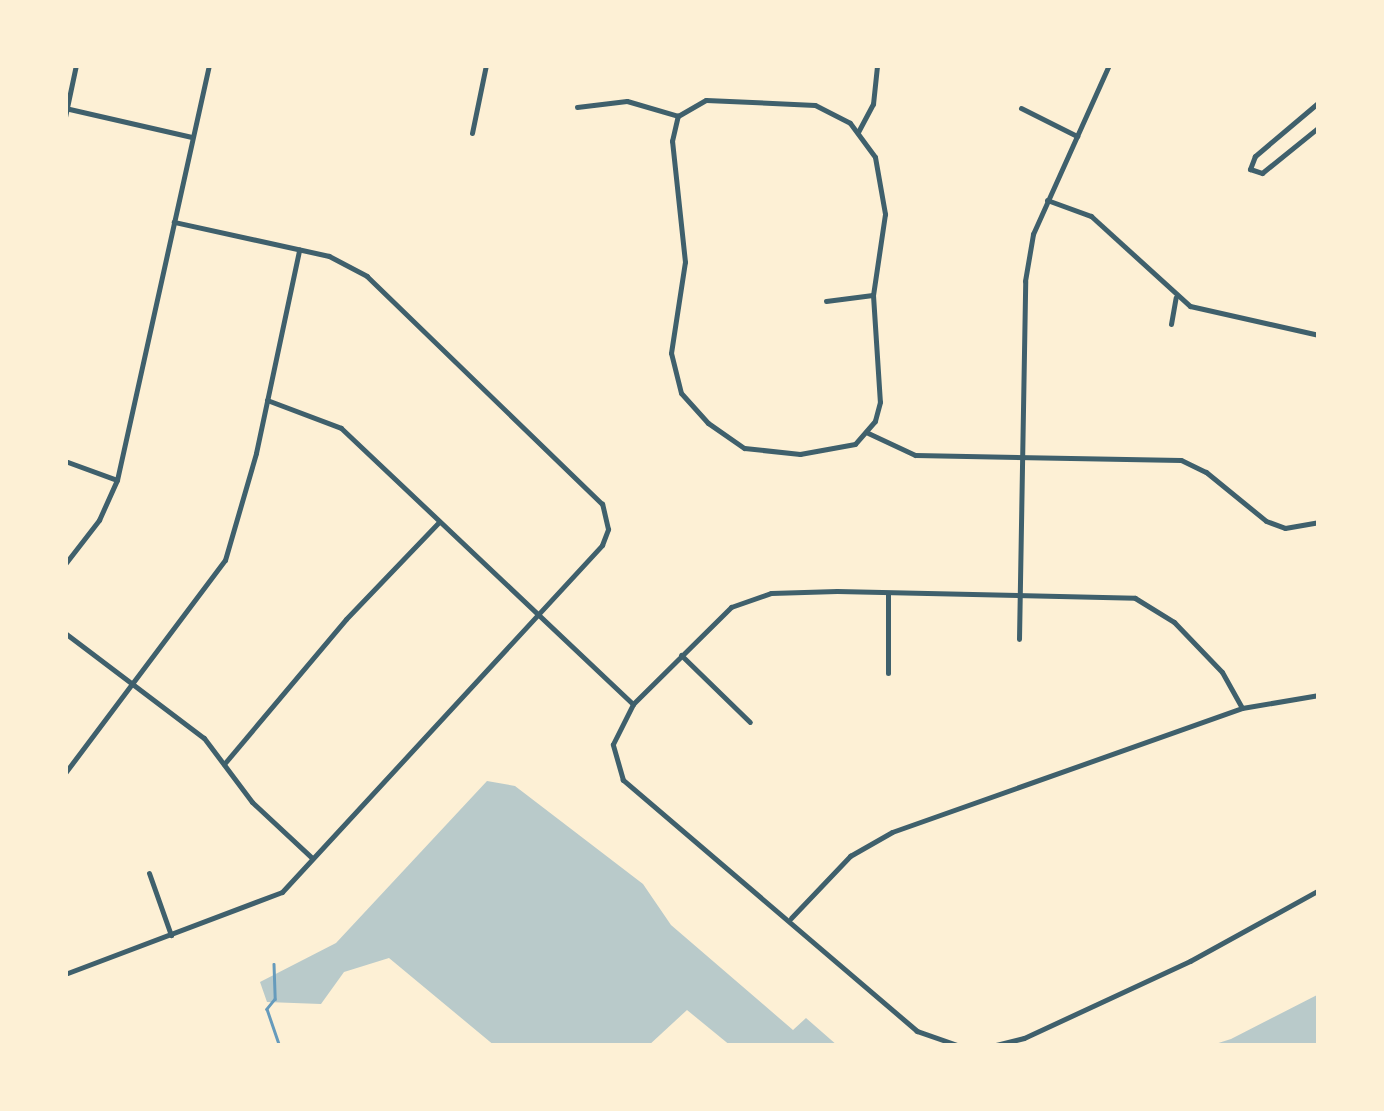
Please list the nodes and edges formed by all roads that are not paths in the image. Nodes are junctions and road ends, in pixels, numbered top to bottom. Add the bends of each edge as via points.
1 (76, 65) edge
2 (209, 65) edge
3 (320, 65) edge
4 (332, 65) edge
5 (486, 65) edge
6 (877, 65) edge
7 (1109, 65) edge
8 (1319, 102) edge
9 (577, 107) dead end
10 (66, 108) edge
11 (1020, 108) dead end
12 (678, 116) junction
13 (65, 117) edge
14 (1319, 127) edge
15 (858, 132) junction
16 (472, 133) dead end
17 (1077, 136) junction
18 (192, 137) junction
19 (1047, 200) junction
20 (173, 222) junction
21 (299, 250) junction
22 (873, 295) junction
23 (1176, 298) junction
24 (826, 302) dead end
25 (1171, 324) dead end
26 (1319, 335) edge
27 (267, 400) junction
28 (868, 432) junction
29 (1020, 455) junction
30 (65, 461) edge
31 (117, 480) junction
32 (439, 522) junction
33 (1319, 522) edge
34 (65, 564) edge
35 (1018, 593) junction
36 (888, 594) junction
37 (537, 617) junction
38 (65, 632) edge
39 (1019, 640) dead end
40 (681, 655) junction
41 (888, 674) dead end
42 (134, 684) junction
43 (1319, 695) edge
44 (634, 704) junction
45 (1242, 708) junction
46 (750, 722) dead end
47 (224, 764) junction
48 (65, 773) edge
49 (314, 859) junction
50 (149, 872) dead end
51 (1319, 890) edge
52 (791, 918) junction
53 (171, 935) junction
54 (65, 974) edge
55 (960, 1046) edge
56 (992, 1046) edge

1 - 10 street
2 - 18 street
3 - 4 street
5 - 16 street
6 - 15 street via 873,104
7 - 17 street
8 - 14 street via 1255,156 1250,169 1262,173
9 - 12 street via 628,101
10 - 13 street
10 - 18 street
11 - 17 street
12 - 15 street via 706,100 778,99 815,106
12 - 28 street via 672,141 685,262 671,353 682,393 724,437 754,450 835,452
15 - 22 street via 884,190
17 - 19 street
18 - 20 street
19 - 23 street via 1091,216
19 - 29 street via 1025,281
20 - 21 street
20 - 31 street
21 - 27 street
21 - 37 street via 367,276 602,504 608,524 602,544
22 - 24 street
22 - 28 street via 880,402
23 - 25 street
23 - 26 street via 1221,317
27 - 32 street via 341,428
27 - 42 street via 225,560
28 - 29 street via 901,453
29 - 33 street via 1181,460 1266,520 1285,528
29 - 35 street
30 - 31 street
31 - 34 street via 99,520
32 - 37 street
32 - 47 street via 346,618
35 - 36 street
35 - 39 street
35 - 45 street via 1114,594 1152,605 1222,672
36 - 40 street via 750,597
36 - 41 street
37 - 44 street
37 - 49 street
38 - 42 street
40 - 44 street
40 - 46 street
42 - 47 street via 204,738
42 - 48 street
43 - 45 street
44 - 52 street via 617,729 613,754 623,780
45 - 52 street via 876,838
47 - 49 street via 252,802
49 - 53 street via 272,899
50 - 53 street
51 - 56 street via 1190,961 1024,1038
52 - 55 street via 917,1032
53 - 54 street

